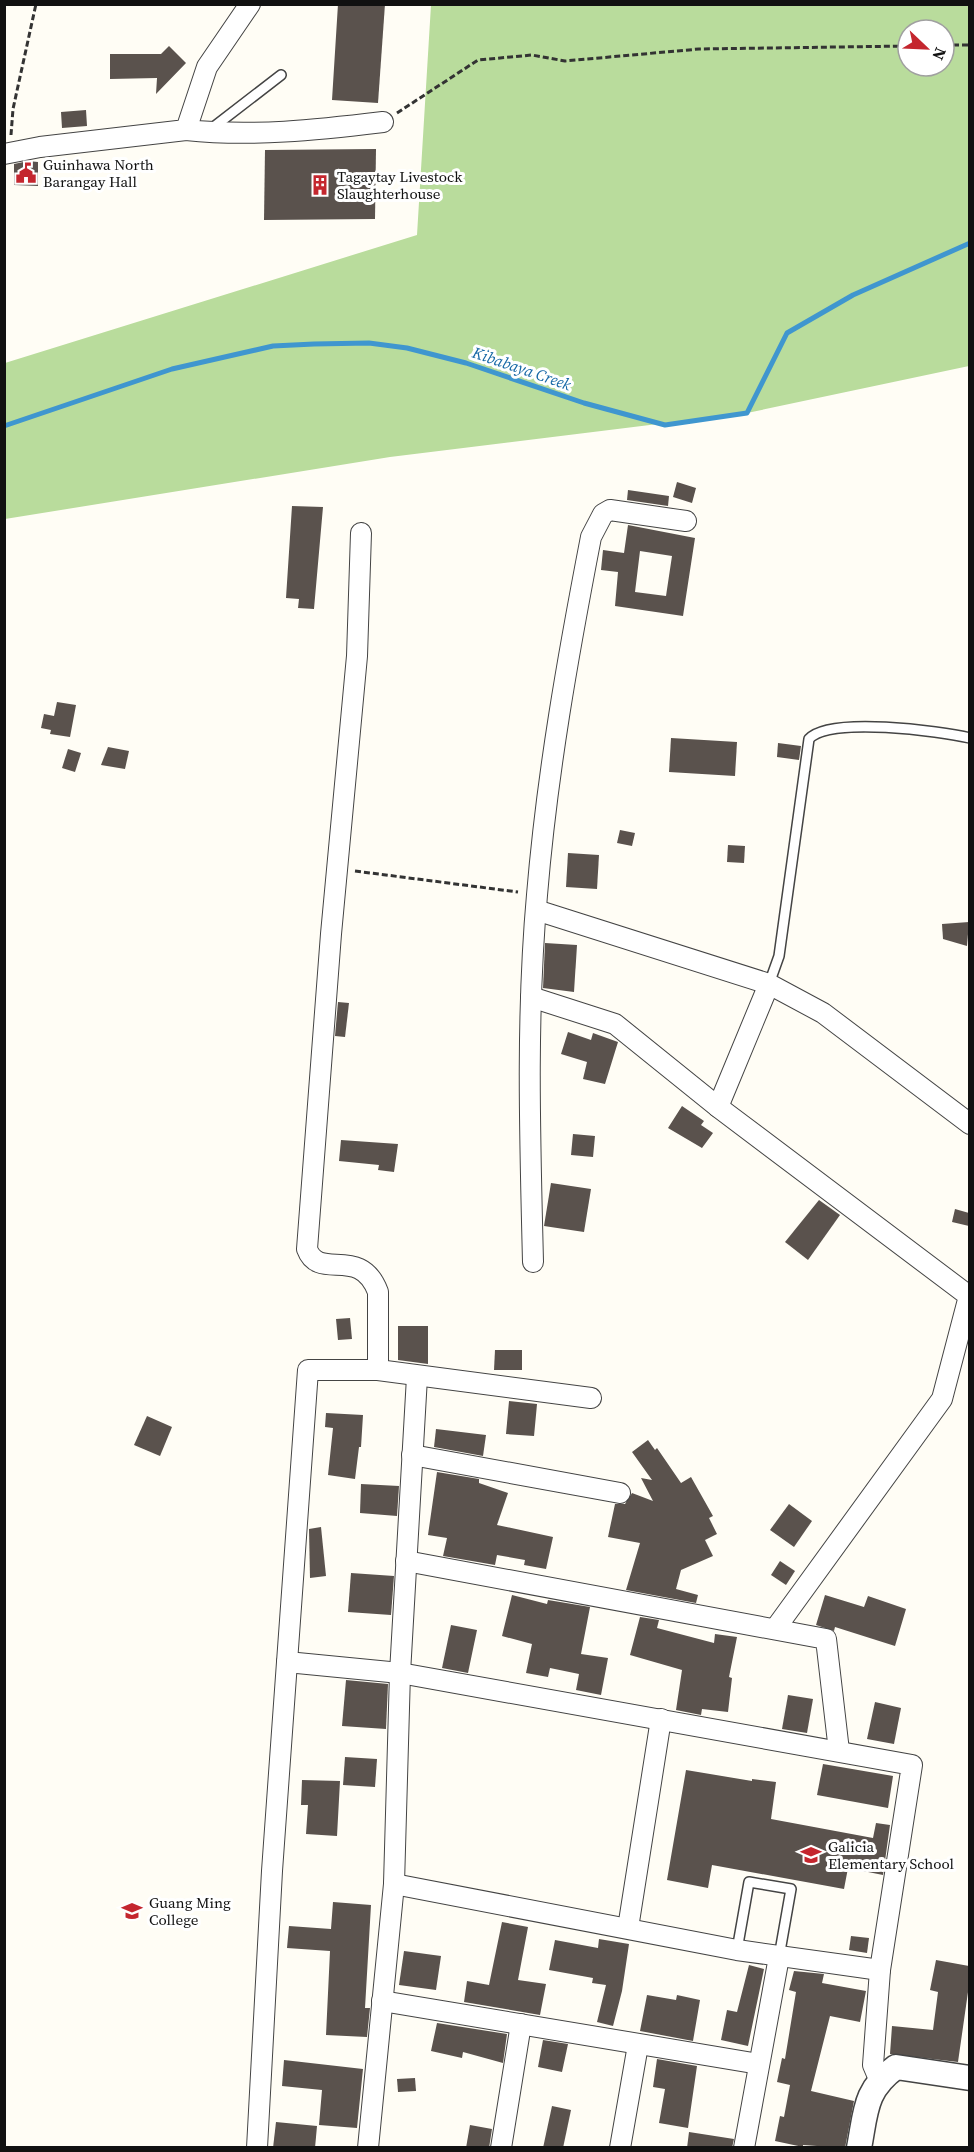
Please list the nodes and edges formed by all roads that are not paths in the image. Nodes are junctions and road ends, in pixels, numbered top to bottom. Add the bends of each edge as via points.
1 (250, 4) edge
2 (282, 75) dead end
3 (383, 122) road end
4 (186, 130) junction
5 (206, 132) junction
6 (7, 154) edge
7 (686, 521) dead end
8 (361, 533) dead end
9 (969, 738) edge
10 (536, 902) junction
11 (769, 984) junction
12 (531, 997) junction
13 (718, 1107) junction
14 (969, 1124) edge
15 (533, 1262) dead end
16 (378, 1370) junction
17 (417, 1377) junction
18 (591, 1398) dead end
19 (412, 1455) junction
20 (620, 1493) dead end
21 (406, 1562) junction
22 (775, 1629) junction
23 (287, 1662) junction
24 (399, 1673) junction
25 (661, 1719) junction
26 (838, 1751) junction
27 (394, 1884) junction
28 (628, 1928) junction
29 (737, 1950) junction
30 (779, 1957) junction
31 (880, 1971) junction
32 (382, 2001) junction
33 (521, 2024) junction
34 (638, 2045) junction
35 (759, 2064) junction
36 (969, 2078) edge
37 (879, 2079) junction
38 (257, 2148) edge
39 (368, 2148) edge
40 (501, 2148) edge
41 (620, 2148) edge
42 (744, 2148) edge
43 (859, 2148) edge

1 - 4 street via 207,67
2 - 5 lane
3 - 5 street via 319,130
4 - 5 street
4 - 6 street
7 - 10 street via 610,510 603,514 591,537 559,702
8 - 16 street via 357,656 307,1249 315,1261 353,1265 366,1271 374,1282 378,1292
9 - 11 lane via 936,730 875,727 826,731 809,739 779,956
10 - 11 street
10 - 12 street
11 - 13 street
11 - 14 street via 823,1013
12 - 13 street via 615,1024
12 - 15 street
13 - 22 street via 969,1296 942,1399
16 - 17 street
16 - 23 street via 308,1370
17 - 18 street
17 - 19 street
19 - 20 street
19 - 21 street
21 - 22 street
21 - 24 street
22 - 26 street via 826,1639
23 - 24 street
23 - 38 street
24 - 25 street
24 - 27 street
25 - 26 street
25 - 28 street
26 - 31 street via 912,1765
27 - 28 street
27 - 32 street
28 - 29 street
29 - 30 street
29 - 30 lane via 749,1882 791,1888
30 - 31 street
30 - 35 street
31 - 37 street via 873,2065
32 - 33 street
32 - 39 street
33 - 34 street
33 - 40 street
34 - 35 street
34 - 41 street
35 - 42 street
36 - 37 street via 896,2067
37 - 43 street via 870,2093

